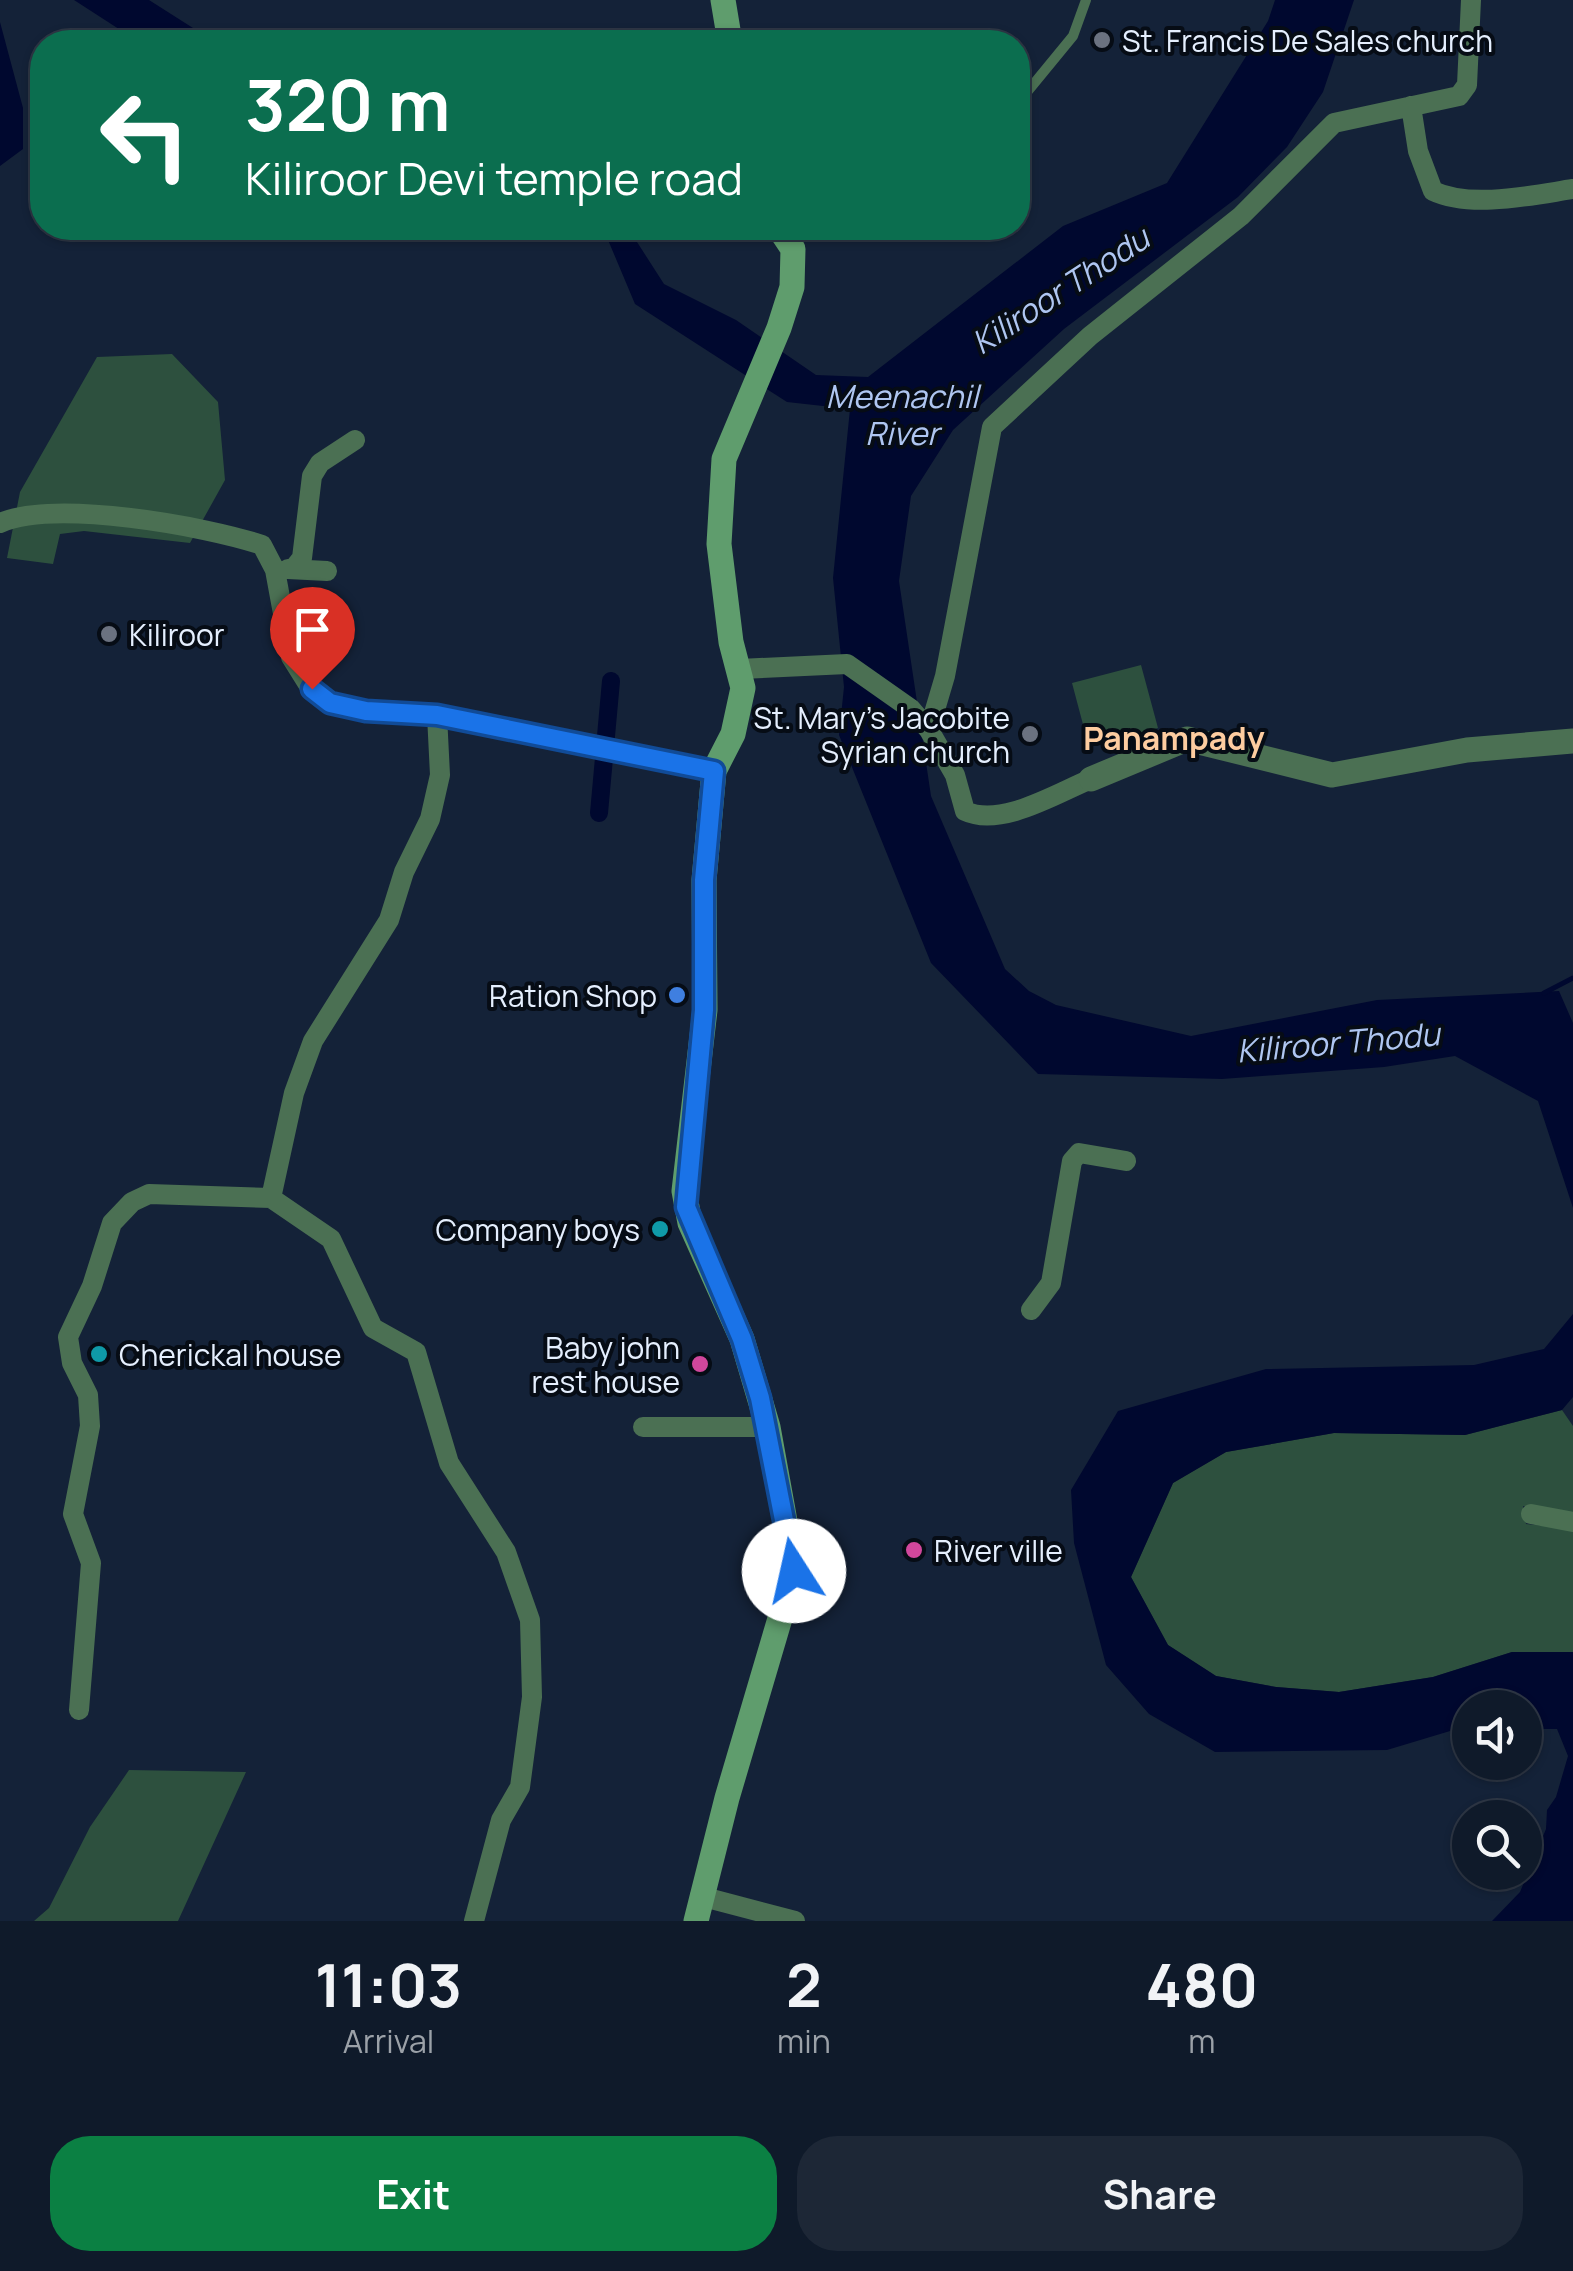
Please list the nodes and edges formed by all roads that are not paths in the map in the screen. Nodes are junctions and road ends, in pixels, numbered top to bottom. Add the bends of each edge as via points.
1 (723, 0) edge
2 (1086, 0) edge
3 (1471, 0) edge
4 (728, 30) edge
5 (1030, 89) edge
6 (1412, 106) junction
7 (1573, 189) edge
8 (787, 240) edge
9 (355, 440) dead end
10 (0, 523) edge
11 (294, 568) junction
12 (327, 571) dead end
13 (277, 582) junction
14 (740, 669) junction
15 (437, 715) junction
16 (926, 726) junction
17 (1573, 741) edge
18 (714, 771) junction
19 (1091, 779) joint
20 (1126, 1160) dead end
21 (271, 1198) junction
22 (1031, 1310) dead end
23 (768, 1426) junction
24 (643, 1427) dead end
25 (1532, 1514) dead end
26 (1573, 1522) edge
27 (80, 1710) dead end
28 (698, 1909) edge
29 (474, 1921) edge
30 (795, 1921) edge

1 - 4 main road
2 - 5 lane via 1074,36
3 - 6 street via 1467,85 1458,96
6 - 7 street via 1418,151 1434,191 1486,198
6 - 16 street via 1334,123 1241,216 1090,336 992,427 945,676
8 - 14 main road via 792,287 724,459 719,544
9 - 11 street via 312,476 302,558
10 - 13 street via 78,514 214,529 262,545
11 - 12 street
11 - 13 street
13 - 15 street via 291,657 319,697 366,711
14 - 16 street via 847,664
14 - 18 main road via 743,688 733,734
15 - 18 street
15 - 21 street via 440,775 430,819 388,920 313,1041
16 - 19 street via 955,775 965,811 980,818
17 - 19 street via 1467,750 1332,775 1187,739
18 - 23 main road via 704,880 704,1010 684,1191
20 - 22 street via 1079,1152 1072,1160 1051,1283
21 - 27 street via 149,1194 132,1202 112,1224 68,1337 88,1394 90,1426 73,1514 90,1562
21 - 29 street via 331,1239 373,1328 416,1352 449,1463 506,1552 530,1620 532,1697 520,1787 501,1820
23 - 24 street
23 - 28 main road via 794,1571
25 - 26 street
28 - 30 street

